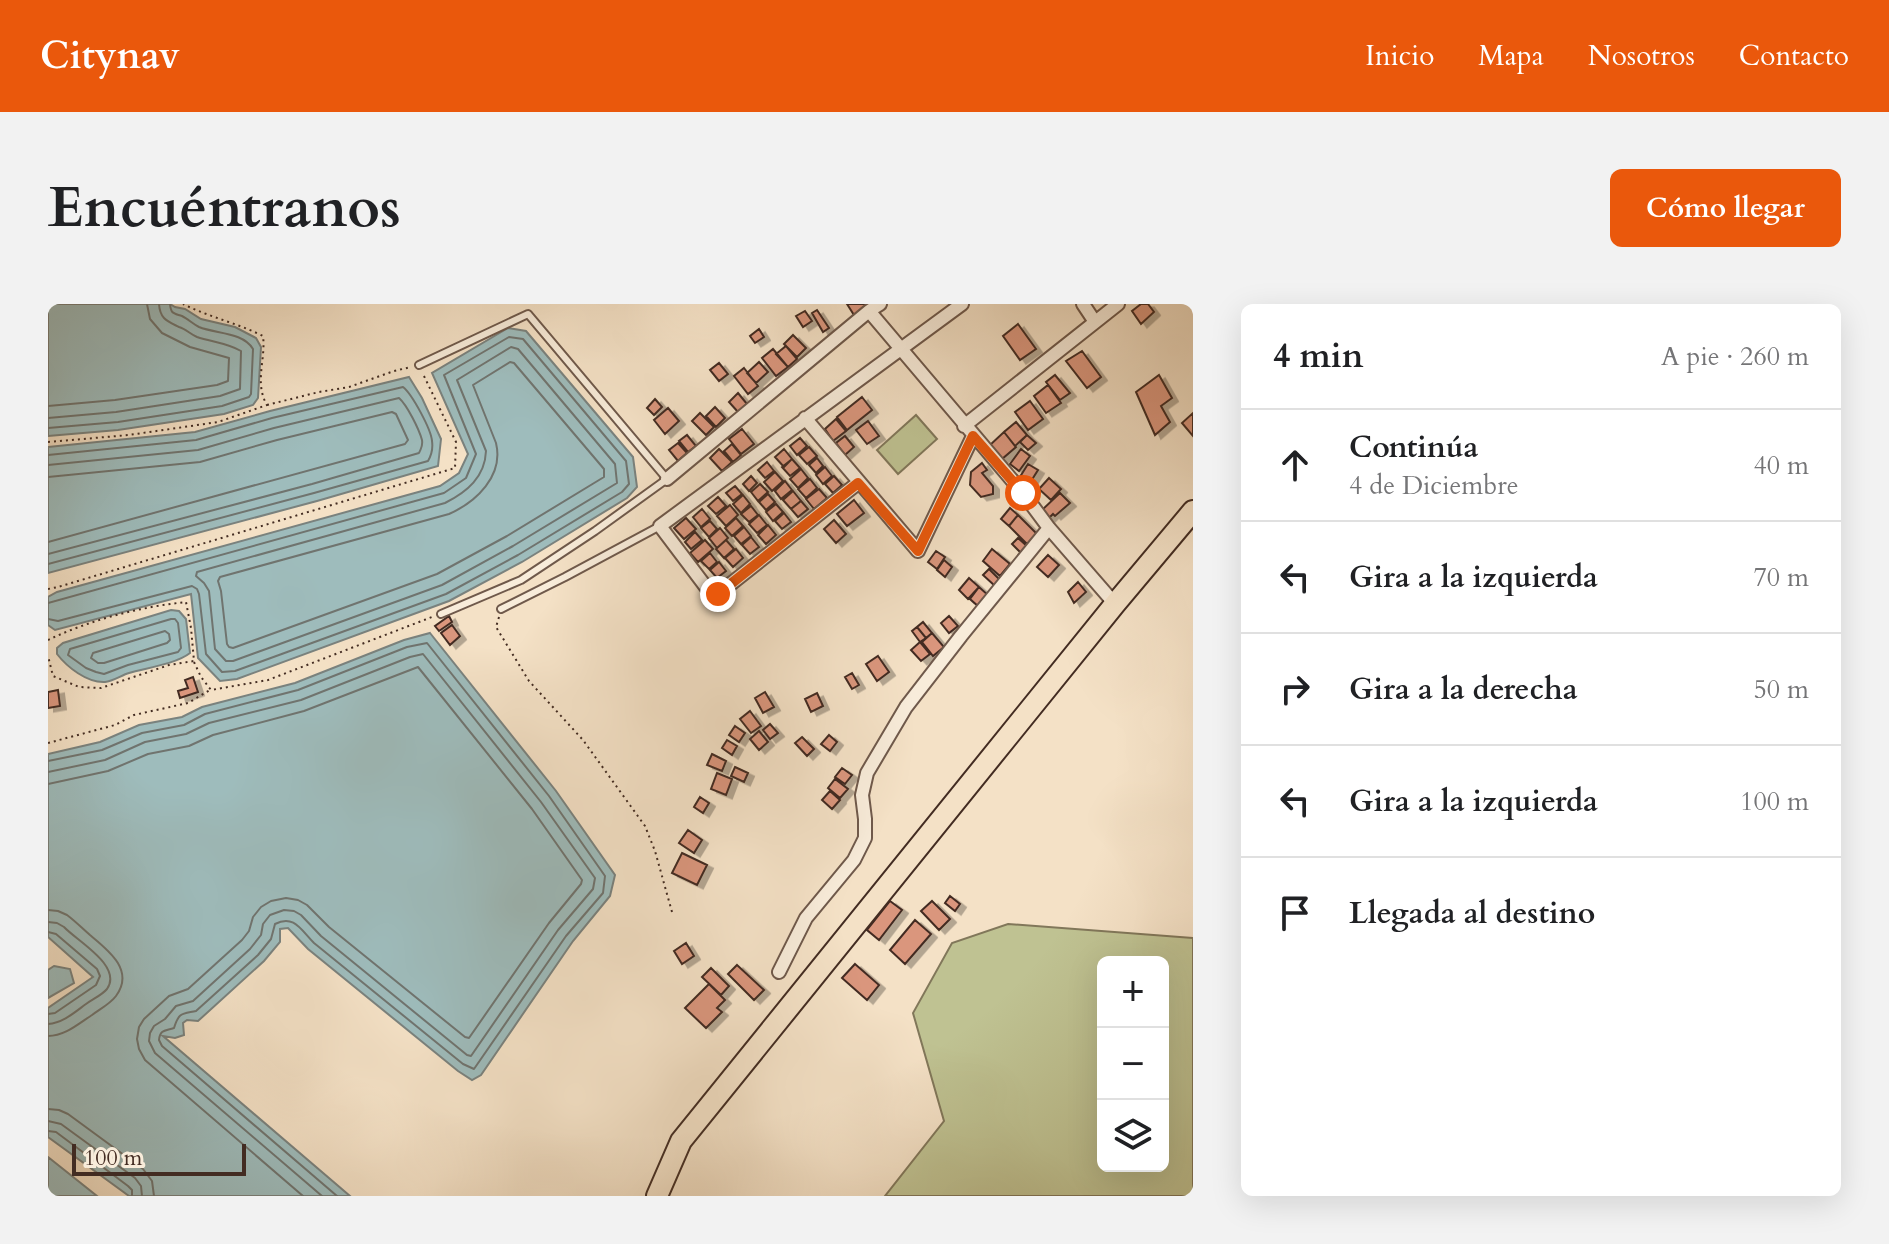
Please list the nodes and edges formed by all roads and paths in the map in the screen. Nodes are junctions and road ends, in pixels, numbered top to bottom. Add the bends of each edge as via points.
1 (183, 304) edge
2 (962, 304) edge
3 (1083, 304) edge
4 (1118, 304) edge
5 (874, 308) edge
6 (1095, 322) junction
7 (901, 350) junction
8 (419, 365) junction
9 (267, 405) junction
10 (805, 418) junction
11 (969, 431) junction
12 (48, 442) edge
13 (667, 479) junction
14 (858, 483) junction
15 (1193, 511) edge
16 (660, 526) junction
17 (1049, 528) junction
18 (48, 589) edge
19 (1115, 604) junction
20 (501, 609) joint
21 (441, 614) joint
22 (48, 640) edge
23 (48, 656) edge
24 (194, 661) junction
25 (211, 690) junction
26 (48, 743) edge
27 (672, 912) dead end
28 (779, 972) dead end
29 (657, 1196) edge

1 - 9 path via 263,336 262,396
2 - 7 street
3 - 6 street
4 - 6 street
5 - 7 street
5 - 13 street
6 - 11 street
7 - 10 street
7 - 11 street
8 - 9 path
8 - 13 lane via 528,314
8 - 18 path via 456,442 455,468
9 - 12 path via 218,422
10 - 14 street
10 - 16 street
11 - 14 street via 918,551
11 - 17 street
13 - 21 lane via 521,580
14 - 16 street via 718,594 709,591
15 - 19 main road
16 - 20 lane
17 - 19 street
17 - 28 street via 906,707 867,773 862,795 865,838 854,860 806,918
19 - 29 main road via 681,1141
20 - 27 path via 496,627 529,681 583,740 645,826
21 - 25 path via 268,680
22 - 24 path via 120,614 186,602
23 - 24 path via 53,676 79,687 101,688
24 - 25 path
25 - 26 path via 188,703

